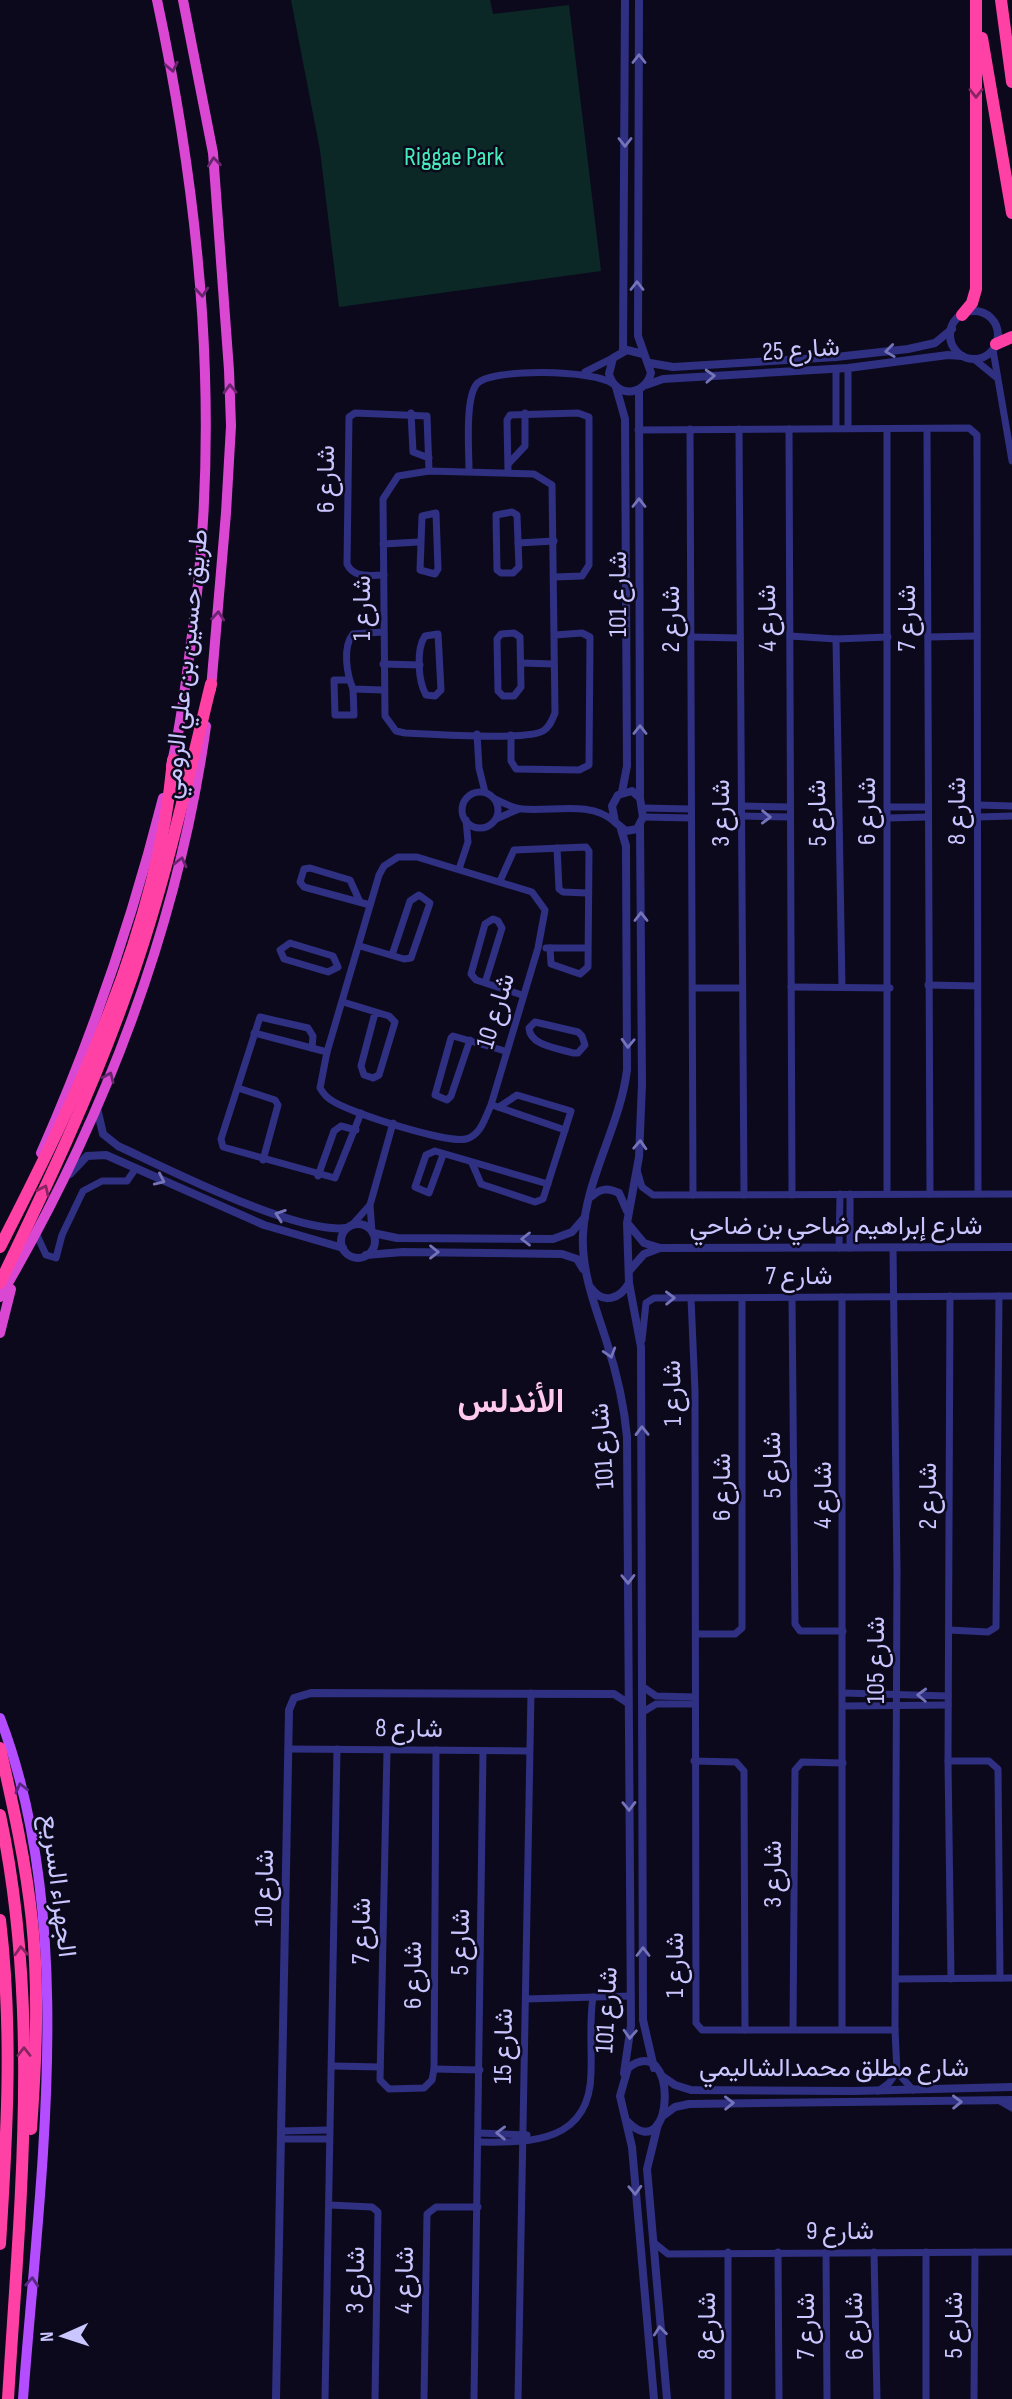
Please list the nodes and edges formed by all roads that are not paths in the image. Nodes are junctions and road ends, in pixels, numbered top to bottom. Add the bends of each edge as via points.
1 (157, 0) edge
2 (183, 0) edge
3 (625, 0) edge
4 (639, 0) edge
5 (976, 0) edge
6 (1000, 0) edge
7 (1012, 82) edge
8 (1012, 213) edge
9 (962, 315) junction
10 (952, 329) junction
11 (1012, 337) edge
12 (995, 346) junction
13 (623, 351) junction
14 (642, 354) junction
15 (962, 356) junction
16 (613, 358) junction
17 (974, 359) junction
18 (650, 363) junction
19 (848, 368) junction
20 (836, 369) junction
21 (581, 374) junction
22 (997, 378) junction
23 (615, 386) junction
24 (642, 388) junction
25 (411, 413) junction
26 (525, 413) junction
27 (836, 428) junction
28 (848, 428) junction
29 (691, 429) junction
30 (739, 429) junction
31 (789, 429) junction
32 (887, 429) junction
33 (927, 429) junction
34 (638, 430) junction
35 (429, 458) junction
36 (1012, 461) edge
37 (508, 468) junction
38 (429, 471) junction
39 (469, 471) junction
40 (554, 541) junction
41 (419, 542) junction
42 (518, 543) junction
43 (383, 544) junction
44 (384, 575) junction
45 (555, 577) junction
46 (626, 604) junction
47 (639, 607) junction
48 (383, 632) junction
49 (555, 635) junction
50 (626, 635) junction
51 (639, 636) junction
52 (790, 636) junction
53 (977, 636) junction
54 (692, 637) junction
55 (888, 637) junction
56 (928, 637) junction
57 (740, 638) junction
58 (836, 639) junction
59 (521, 663) junction
60 (383, 664) junction
61 (554, 664) junction
62 (420, 665) junction
63 (349, 680) junction
64 (211, 684) junction
65 (353, 689) junction
66 (383, 690) junction
67 (477, 734) junction
68 (512, 735) junction
69 (173, 760) junction
70 (479, 768) junction
71 (485, 792) junction
72 (622, 792) junction
73 (470, 795) junction
74 (640, 798) junction
75 (495, 799) junction
76 (614, 801) junction
77 (978, 805) junction
78 (742, 806) junction
79 (1012, 806) edge
80 (789, 807) junction
81 (888, 807) junction
82 (927, 807) junction
83 (520, 809) junction
84 (593, 810) junction
85 (691, 813) junction
86 (743, 816) junction
87 (1012, 816) edge
88 (642, 817) junction
89 (789, 817) junction
90 (928, 817) junction
91 (978, 817) junction
92 (888, 818) junction
93 (496, 819) junction
94 (466, 820) junction
95 (618, 825) junction
96 (483, 828) junction
97 (468, 842) junction
98 (557, 848) junction
99 (459, 869) junction
100 (500, 881) junction
101 (587, 893) junction
102 (360, 902) junction
103 (370, 905) junction
104 (360, 946) junction
105 (538, 948) junction
106 (550, 948) junction
107 (587, 948) junction
108 (393, 955) junction
109 (338, 967) junction
110 (351, 971) junction
111 (627, 973) junction
112 (641, 975) junction
113 (485, 983) junction
114 (929, 985) junction
115 (977, 986) junction
116 (791, 987) junction
117 (842, 987) junction
118 (694, 988) junction
119 (741, 988) junction
120 (890, 988) junction
121 (522, 995) junction
122 (343, 1002) junction
123 (628, 1010) junction
124 (375, 1013) junction
125 (642, 1014) junction
126 (515, 1023) junction
127 (529, 1028) junction
128 (254, 1033) junction
129 (470, 1040) junction
130 (312, 1048) junction
131 (505, 1051) junction
132 (327, 1052) junction
133 (238, 1088) junction
134 (97, 1103) junction
135 (495, 1106) junction
136 (361, 1113) junction
137 (393, 1123) junction
138 (356, 1130) junction
139 (565, 1130) junction
140 (439, 1138) junction
141 (439, 1153) junction
142 (142, 1157) junction
143 (264, 1160) junction
144 (472, 1163) junction
145 (136, 1168) junction
146 (637, 1170) junction
147 (318, 1176) junction
148 (548, 1184) junction
149 (62, 1185) junction
150 (887, 1193) junction
151 (978, 1193) junction
152 (840, 1194) junction
153 (849, 1194) junction
154 (930, 1194) junction
155 (1012, 1194) edge
156 (694, 1195) junction
157 (744, 1195) junction
158 (792, 1195) junction
159 (590, 1198) junction
160 (370, 1205) junction
161 (628, 1212) junction
162 (585, 1217) junction
163 (627, 1223) junction
164 (349, 1227) junction
165 (36, 1233) junction
166 (373, 1233) junction
167 (0, 1237) edge
168 (0, 1247) edge
169 (1012, 1247) edge
170 (343, 1248) junction
171 (660, 1248) junction
172 (839, 1248) junction
173 (849, 1248) junction
174 (893, 1248) junction
175 (366, 1255) junction
176 (19, 1265) junction
177 (629, 1271) junction
178 (586, 1274) junction
179 (0, 1283) edge
180 (629, 1283) junction
181 (590, 1288) junction
182 (950, 1296) junction
183 (999, 1296) junction
184 (1012, 1296) edge
185 (0, 1297) edge
186 (742, 1297) junction
187 (792, 1297) junction
188 (842, 1297) junction
189 (893, 1297) junction
190 (691, 1298) junction
191 (0, 1333) edge
192 (641, 1347) junction
193 (627, 1459) junction
194 (643, 1462) junction
195 (643, 1496) junction
196 (627, 1497) junction
197 (949, 1630) junction
198 (843, 1631) junction
199 (696, 1634) junction
200 (628, 1684) junction
201 (643, 1687) junction
202 (531, 1693) junction
203 (843, 1693) junction
204 (614, 1694) junction
205 (897, 1694) junction
206 (948, 1696) junction
207 (695, 1700) junction
208 (628, 1703) junction
209 (948, 1705) junction
210 (843, 1706) junction
211 (897, 1706) junction
212 (643, 1712) junction
213 (0, 1718) edge
214 (0, 1748) edge
215 (289, 1749) junction
216 (337, 1749) junction
217 (387, 1750) junction
218 (436, 1750) junction
219 (483, 1751) junction
220 (529, 1751) junction
221 (694, 1761) junction
222 (948, 1761) junction
223 (843, 1763) junction
224 (0, 1815) edge
225 (630, 1906) junction
226 (643, 1908) junction
227 (0, 1920) edge
228 (1000, 1978) junction
229 (1012, 1978) edge
230 (896, 1979) junction
231 (951, 1979) junction
232 (631, 1996) junction
233 (593, 1997) junction
234 (526, 1999) junction
235 (842, 2028) junction
236 (793, 2029) junction
237 (745, 2030) junction
238 (895, 2030) junction
239 (333, 2066) junction
240 (380, 2067) junction
241 (434, 2068) junction
242 (480, 2070) junction
243 (657, 2071) junction
244 (897, 2072) junction
245 (624, 2073) junction
246 (1012, 2087) edge
247 (913, 2090) junction
248 (854, 2091) junction
249 (878, 2091) junction
250 (1012, 2100) edge
251 (999, 2101) junction
252 (820, 2103) junction
253 (1012, 2108) edge
254 (664, 2115) junction
255 (628, 2122) junction
256 (658, 2124) junction
257 (479, 2133) junction
258 (523, 2134) junction
259 (281, 2135) junction
260 (329, 2135) junction
261 (537, 2138) junction
262 (479, 2143) junction
263 (523, 2143) junction
264 (21, 2186) junction
265 (331, 2205) junction
266 (478, 2207) junction
267 (653, 2242) junction
268 (0, 2244) edge
269 (728, 2252) junction
270 (778, 2252) junction
271 (826, 2252) junction
272 (874, 2252) junction
273 (926, 2252) junction
274 (975, 2252) junction
275 (1012, 2252) edge
276 (668, 2254) junction
277 (655, 2267) junction
278 (665, 2381) junction
279 (651, 2382) junction
280 (8, 2399) edge
281 (23, 2399) edge
282 (276, 2399) edge
283 (325, 2399) edge
284 (375, 2399) edge
285 (424, 2399) edge
286 (474, 2399) edge
287 (518, 2399) edge
288 (654, 2399) edge
289 (667, 2399) edge
290 (728, 2399) edge
291 (779, 2399) edge
292 (827, 2399) edge
293 (877, 2399) edge
294 (926, 2399) edge
295 (974, 2399) edge

1 -> 69 highway, طريق حسين بن علي الرومي via 190,175 206,356 204,512 196,607
64 -> 2 highway, طريق حسين بن علي الرومي via 228,489 229,370 213,153
3 -> 13 street
14 -> 4 street via 638,318
5 - 8 highway
5 -> 9 highway via 976,289
6 - 7 highway
9 - 10 street
9 - 12 street via 978,312 989,317 996,327
10 - 15 street via 952,344
10 -> 18 street, شارع 25 via 928,345 836,357 673,367
11 - 12 highway
12 - 17 street via 986,356
12 - 22 street
13 - 14 street
13 - 16 street
14 - 18 street
15 - 17 street
15 - 19 street, شارع 25
16 - 21 street
16 - 23 street via 609,374
17 - 22 street
18 - 24 street via 651,373
19 - 20 street, شارع 25
19 - 28 street
24 -> 20 street, شارع 25 via 663,379
20 - 27 street
21 - 23 street via 604,378
21 - 39 street via 495,374 481,379 470,403
22 - 36 street
23 - 24 street via 629,392
23 - 46 street, شارع 101 via 625,419
24 - 34 street, شارع 101
25 - 35 street via 413,453
25 - 35 street via 429,419
25 - 44 street, شارع 6 via 355,413 347,424 347,564 358,575
26 - 37 street via 524,450
26 - 37 street via 513,413 507,420
26 - 45 street via 578,413 590,422 589,565 582,576
27 - 28 street, شارع 8
27 - 31 street, شارع 8
28 - 32 street, شارع 8
29 - 30 street, شارع 8
29 - 34 street, شارع 8
29 - 54 street, شارع 2
30 - 31 street, شارع 8
30 - 57 street, شارع 3
31 - 52 street, شارع 4
32 - 33 street, شارع 8
32 - 55 street, شارع 6
33 - 53 street, شارع 8 via 969,428 977,435
33 - 56 street, شارع 7
47 -> 34 street, شارع 101
35 - 38 street
37 - 39 street, شارع 1
37 - 40 street, شارع 1 via 534,474 552,485
38 - 39 street, شارع 1
38 - 43 street, شارع 1 via 398,476 388,486 383,499
40 - 42 street
40 - 45 street, شارع 1
41 - 41 street via 420,570 435,574 436,513 422,516
41 - 43 street
42 - 42 street via 517,571 501,573 496,544 499,513 516,513
43 - 44 street, شارع 1
44 - 48 street, شارع 1
45 - 49 street, شارع 1
46 - 47 street via 631,610
46 - 50 street, شارع 101
47 - 51 street, شارع 101
48 - 60 street, شارع 1
48 - 63 street via 350,637
49 - 61 street, شارع 1
49 - 68 street via 582,632 590,637 589,765 579,770 516,769 511,761
50 - 51 street via 635,631
50 - 72 street, شارع 101 via 627,766
74 -> 51 street, شارع 101
52 - 58 street
52 - 80 street, شارع 4
53 - 56 street
53 - 77 street, شارع 8
54 - 57 street
54 - 85 street, شارع 2
55 - 58 street
55 - 81 street, شارع 6
56 - 82 street, شارع 7
57 - 78 street, شارع 3
58 - 117 street, شارع 5
59 - 59 street via 519,694 503,696 498,691 497,663 501,634 520,637
59 - 61 street
60 - 62 street
60 - 66 street, شارع 1
61 - 68 street, شارع 1 via 551,723 542,732
62 - 62 street via 422,640 438,634 441,690 435,696 423,691
63 - 65 street
63 - 65 street via 334,680 335,715 354,715
134 -> 64 highway, طريق حسين بن علي الرومي via 136,1008 173,891 198,783
179 -> 64 highway via 86,1095 127,992 157,901
65 - 66 street
66 - 67 street, شارع 1 via 385,716 396,731
67 - 68 street, شارع 1
67 - 70 street
69 - 167 highway, طريق حسين بن علي الرومي via 142,878 95,1021 44,1146
69 - 168 highway via 166,819 123,970 81,1080
70 - 71 street
70 - 73 street
71 - 73 street
71 - 75 street
72 - 74 street via 632,791
72 - 76 street
73 - 94 street via 462,810
74 - 88 street
75 - 83 street
75 - 93 street
76 - 84 street
76 - 95 street
77 - 79 street
77 - 91 street, شارع 8
78 - 80 street
78 - 86 street, شارع 3
80 - 89 street, شارع 4
81 - 82 street
81 - 92 street, شارع 6
82 - 90 street, شارع 7
83 - 84 street
83 - 93 street
84 - 95 street via 605,813
85 - 88 street
85 - 118 street, شارع 2
86 -> 89 street
86 - 119 street, شارع 3
87 - 91 street
88 - 95 street via 632,831
112 -> 88 street, شارع 101
89 - 116 street, شارع 4
90 - 92 street
90 - 114 street, شارع 7
91 - 115 street, شارع 8
92 - 120 street, شارع 6
93 - 96 street
94 - 96 street
94 - 97 street
95 - 111 street, شارع 101 via 626,846
96 - 97 street
97 - 99 street
98 - 100 street via 514,850
98 - 101 street via 559,889
98 - 101 street via 581,845 589,851
99 - 100 street, شارع 10
99 - 103 street, شارع 10 via 398,856 384,866
100 - 105 street, شارع 10 via 532,892 542,903 545,919
101 - 107 street
102 - 102 street via 304,887 300,882 304,869 349,880
102 - 103 street
103 - 104 street, شارع 10
104 - 108 street
104 - 110 street, شارع 10
105 - 106 street
105 - 121 street, شارع 10
106 - 107 street
106 - 107 street via 551,964 580,975 588,967
108 - 108 street via 404,959 414,955 430,903 427,899 413,897
109 - 109 street via 328,972 295,963 284,959 280,950 290,943 333,956
109 - 110 street
110 - 122 street, شارع 10
111 - 112 street via 633,978
111 - 123 street, شارع 101
112 - 125 street, شارع 101
113 - 113 street via 472,978 470,970 485,924 493,919 502,928
113 - 121 street
114 - 115 street
114 - 154 street, شارع 7
115 - 151 street, شارع 8
116 - 117 street
116 - 158 street, شارع 4
117 - 120 street
118 - 119 street
118 - 156 street, شارع 2
119 - 157 street, شارع 3
120 - 150 street, شارع 6
121 - 126 street, شارع 10
122 - 124 street
122 - 132 street, شارع 10
123 - 125 street
123 -> 159 street, شارع 101 via 624,1091
124 - 124 street via 395,1022 379,1075 373,1078 364,1075 361,1066
146 -> 125 street, شارع 101
126 - 127 street
126 - 131 street, شارع 10
127 - 127 street via 536,1041 573,1053 584,1045 578,1032 539,1022
128 - 130 street
128 - 130 street via 264,1016 308,1028
128 - 133 street
129 - 129 street via 451,1038 435,1095 447,1100 451,1096
129 - 131 street
130 - 132 street
131 - 135 street, شارع 10
132 - 136 street, شارع 10 via 320,1088 334,1102
133 - 143 street via 278,1105
133 - 143 street via 222,1144
134 - 142 street via 103,1134
134 - 149 highway, طريق حسين بن علي الرومي
135 - 139 street
135 - 139 street via 517,1095 568,1109 572,1115
135 - 140 street, شارع 10 via 474,1136
136 - 137 street, شارع 10
136 - 138 street
137 - 140 street, شارع 10
137 - 160 street
138 - 147 street via 339,1176
138 - 147 street via 341,1126 334,1131
139 - 148 street
140 - 141 street
141 - 141 street via 426,1155 415,1184 426,1194
141 - 144 street
142 - 145 street
164 -> 142 street via 327,1229 272,1213
143 - 147 street
144 - 148 street
144 - 148 street via 481,1184 535,1202 543,1199
145 - 149 street via 97,1154 79,1161
145 - 165 street via 128,1181 102,1181 83,1191 62,1235 60,1252 53,1259 41,1248
145 -> 170 street via 264,1225
146 - 156 street via 648,1194
146 - 161 street, شارع 101
149 - 165 highway, طريق حسين بن علي الرومي
150 - 153 street
150 - 154 street
151 - 154 street
151 - 155 street
152 - 153 street
152 - 158 street
152 - 172 street
153 - 173 street
156 - 157 street
157 - 158 street
159 - 161 street via 609,1189 619,1193
159 - 162 street, شارع 101
160 - 164 street
160 - 166 street
161 - 163 street, شارع 101
162 -> 166 street via 572,1232 553,1239 397,1238
162 - 178 street, شارع 101
163 - 171 street, شارع إبراهيم ضاحي بن ضاحي via 644,1243
163 - 177 street, شارع 101
164 - 166 street via 361,1225
164 - 170 street via 340,1236
165 - 176 highway, طريق حسين بن علي الرومي
166 - 175 street via 375,1247
169 - 174 street, شارع إبراهيم ضاحي بن ضاحي
170 - 175 street via 353,1256
171 - 172 street, شارع إبراهيم ضاحي بن ضاحي
171 - 177 street, شارع إبراهيم ضاحي بن ضاحي via 644,1254
172 - 173 street, شارع إبراهيم ضاحي بن ضاحي
173 - 174 street, شارع إبراهيم ضاحي بن ضاحي
174 - 189 street, شارع 105
175 -> 178 street via 562,1254 577,1259
176 - 185 highway, طريق حسين بن علي الرومي
176 - 191 highway
177 - 180 street, شارع 101
178 - 181 street, شارع 101
180 - 181 street via 615,1298 605,1299
180 - 192 street, شارع 101
181 -> 193 street, شارع 101 via 624,1408
182 - 183 street, شارع 7
182 - 189 street, شارع 7
182 - 197 street, شارع 2
183 - 184 street, شارع 7
183 - 197 street via 996,1628 988,1632
186 - 187 street, شارع 7
186 - 190 street, شارع 7
186 - 199 street, شارع 6 via 742,1628 735,1634
187 - 188 street, شارع 7
187 - 198 street, شارع 5 via 795,1624 800,1631
188 - 189 street, شارع 7
188 - 198 street, شارع 4
189 - 205 street, شارع 105
192 -> 190 street, شارع 7 via 646,1303
190 - 199 street, شارع 1
194 -> 192 street, شارع 101
193 - 194 street via 632,1464
193 - 196 street, شارع 101
194 - 195 street, شارع 101
195 - 196 street via 634,1492
195 - 201 street, شارع 101
196 -> 200 street, شارع 101
197 - 206 street, شارع 2
198 - 203 street, شارع 4
199 - 207 street, شارع 1
200 - 204 street
200 - 208 street, شارع 101
201 - 207 street via 656,1696
201 - 212 street, شارع 101
202 - 204 street, شارع 10
202 - 215 street, شارع 10 via 312,1693 294,1698 289,1710
202 - 220 street, شارع 15
203 - 205 street
203 - 210 street, شارع 4
204 - 208 street
206 -> 205 street
205 - 211 street, شارع 105
206 - 209 street, شارع 2
207 - 212 street via 656,1704
207 - 221 street, شارع 1
208 -> 225 street, شارع 101
209 - 211 street
209 - 222 street, شارع 2
210 - 211 street
210 - 223 street, شارع 4
211 - 230 street, شارع 105
212 - 226 street, شارع 101
281 -> 213 main road, الجهراء السريع via 42,2142 46,1963 25,1806
214 - 264 highway via 22,1851 35,1966 34,2079 29,2151
215 - 216 street, شارع 8
215 - 259 street, شارع 10
216 - 217 street, شارع 8
216 - 239 street
217 - 218 street, شارع 8
217 - 240 street, شارع 7
218 - 219 street, شارع 8
218 - 241 street, شارع 6
219 - 220 street, شارع 8
219 - 242 street, شارع 5
220 - 234 street, شارع 15
221 - 237 street via 736,1762 744,1771
221 - 237 street, شارع 1 via 696,2022 702,2030
222 - 228 street via 989,1762 998,1769
222 - 231 street, شارع 2
223 - 235 street, شارع 4
223 - 236 street, شارع 3 via 802,1762 795,1770
264 -> 224 highway, الجهراء السريع via 22,1968 16,1892
225 - 226 street via 638,1903
225 - 232 street, شارع 101
243 -> 226 street, شارع 101 via 643,2020
227 - 268 highway via 10,2066
228 - 229 street
228 - 231 street
230 - 231 street
230 - 238 street, شارع 105
232 - 233 street
232 -> 245 street, شارع 101
233 - 234 street
233 - 261 street via 591,2078 585,2105 572,2125 558,2135
234 - 258 street, شارع 15
235 - 236 street, شارع 1
235 - 238 street, شارع 1
236 - 237 street, شارع 1
238 - 244 street, شارع 105
239 - 240 street
239 - 260 street
240 - 241 street via 380,2080 389,2089 424,2088 432,2080
241 - 242 street
242 - 257 street, شارع 5
243 - 245 street via 638,2063
243 - 248 street, شارع مطلق محمدالشاليمي via 691,2090
243 - 254 street via 667,2094
244 - 247 street
244 - 249 street
245 - 255 street via 620,2096
246 - 247 street, شارع مطلق محمدالشاليمي
247 - 249 street, شارع مطلق محمدالشاليمي
248 - 249 street, شارع مطلق محمدالشاليمي
248 - 252 street via 821,2094
250 - 251 street, شارع مطلق محمدالشاليمي
252 -> 251 street, شارع مطلق محمدالشاليمي
251 - 253 street
254 -> 252 street, شارع مطلق محمدالشاليمي via 689,2104
254 - 256 street
255 - 256 street via 642,2130
255 -> 279 street
256 - 267 street via 647,2162
258 -> 257 street
257 - 262 street, شارع 5
258 - 261 street
258 - 263 street, شارع 15
259 - 260 street
259 - 282 street, شارع 10
260 - 265 street
261 - 263 street
262 - 263 street
262 - 266 street, شارع 5
263 - 287 street, شارع 15
264 - 280 highway, الجهراء السريع
265 - 283 street
265 - 284 street, شارع 3 via 372,2207 379,2212
266 - 285 street, شارع 4 via 436,2207 427,2214
266 - 286 street, شارع 5
267 - 276 street
267 - 277 street
269 - 270 street, شارع 9
269 - 276 street, شارع 9
269 - 290 street, شارع 8
270 - 271 street, شارع 9
270 - 291 street
271 - 272 street, شارع 9
271 - 292 street, شارع 7
272 - 273 street, شارع 9
272 - 293 street, شارع 6
273 - 274 street, شارع 9
273 - 294 street
274 - 275 street, شارع 9
274 - 295 street, شارع 5
276 - 277 street
278 -> 277 street
278 - 279 street via 660,2385
278 - 289 street
279 - 288 street

